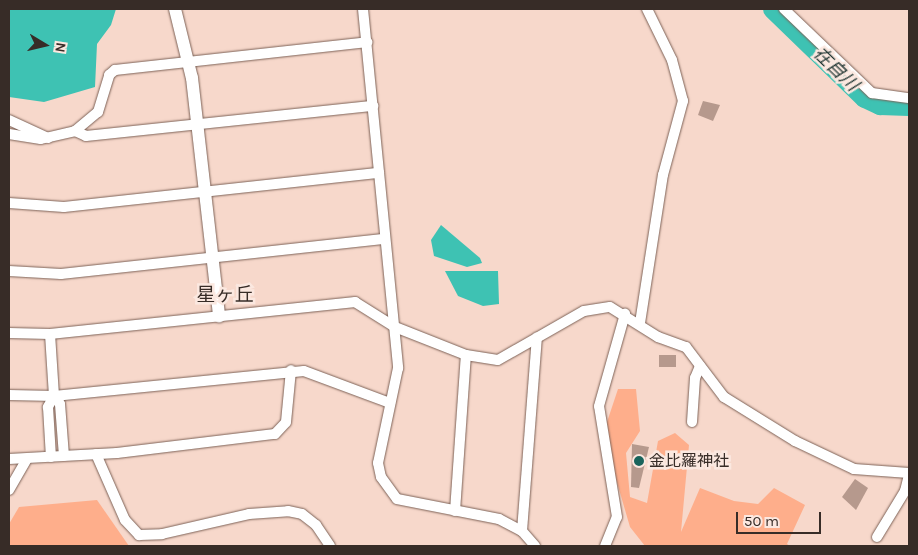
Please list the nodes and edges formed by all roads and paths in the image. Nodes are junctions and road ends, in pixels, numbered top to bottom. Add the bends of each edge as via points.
1 (175, 9) edge
2 (364, 9) edge
3 (646, 9) edge
4 (784, 9) edge
5 (367, 42) junction
6 (190, 62) junction
7 (909, 98) edge
8 (373, 106) junction
9 (9, 120) edge
10 (198, 125) junction
11 (75, 130) junction
12 (9, 134) edge
13 (48, 138) junction
14 (380, 173) junction
15 (205, 191) junction
16 (9, 203) edge
17 (385, 239) junction
18 (212, 258) junction
19 (9, 272) edge
20 (625, 314) junction
21 (219, 316) junction
22 (640, 322) junction
23 (395, 327) junction
24 (9, 333) edge
25 (50, 334) junction
26 (537, 338) junction
27 (466, 355) junction
28 (700, 366) junction
29 (291, 370) junction
30 (9, 395) edge
31 (54, 396) junction
32 (390, 403) junction
33 (692, 422) dead end
34 (96, 454) junction
35 (64, 456) junction
36 (51, 457) junction
37 (9, 459) edge
38 (26, 460) junction
39 (909, 474) edge
40 (9, 490) edge
41 (907, 495) edge
42 (455, 510) junction
43 (522, 531) junction
44 (877, 537) dead end
45 (330, 546) edge
46 (535, 546) edge
47 (605, 546) edge

1 - 6 street
2 - 5 street
3 - 22 street via 672,60 683,101 663,175
4 - 7 street via 872,93
5 - 6 street
5 - 8 street
6 - 10 street
6 - 11 street via 115,70 98,112
8 - 10 street
8 - 14 street
9 - 13 street
10 - 11 street via 86,136
10 - 15 street
11 - 13 street
12 - 13 street
14 - 15 street
14 - 17 street
15 - 16 street via 64,207
15 - 18 street
17 - 18 street
17 - 23 street
18 - 19 street via 62,274
18 - 21 street
20 - 22 street
20 - 26 street via 610,307 595,307
20 - 47 street via 599,406 617,517
21 - 23 street via 355,302
21 - 25 street
22 - 28 street via 658,337 686,347
23 - 27 street
23 - 32 street via 398,368
24 - 25 street
25 - 31 street
26 - 27 street via 498,360
26 - 43 street
27 - 42 street
28 - 33 street via 695,378
28 - 39 street via 738,409 835,463 873,472
29 - 31 street
29 - 32 street via 304,371
29 - 34 street via 286,422 275,434
30 - 31 street
31 - 35 street via 60,404
31 - 36 street via 48,408
32 - 42 street via 378,463 388,489 410,504
34 - 35 street
34 - 45 street via 125,520 139,534 162,534 249,514 288,511 302,514 316,525
35 - 36 street
36 - 38 street
37 - 38 street
38 - 40 street
39 - 41 street
41 - 44 street
42 - 43 street via 499,518
43 - 46 street

